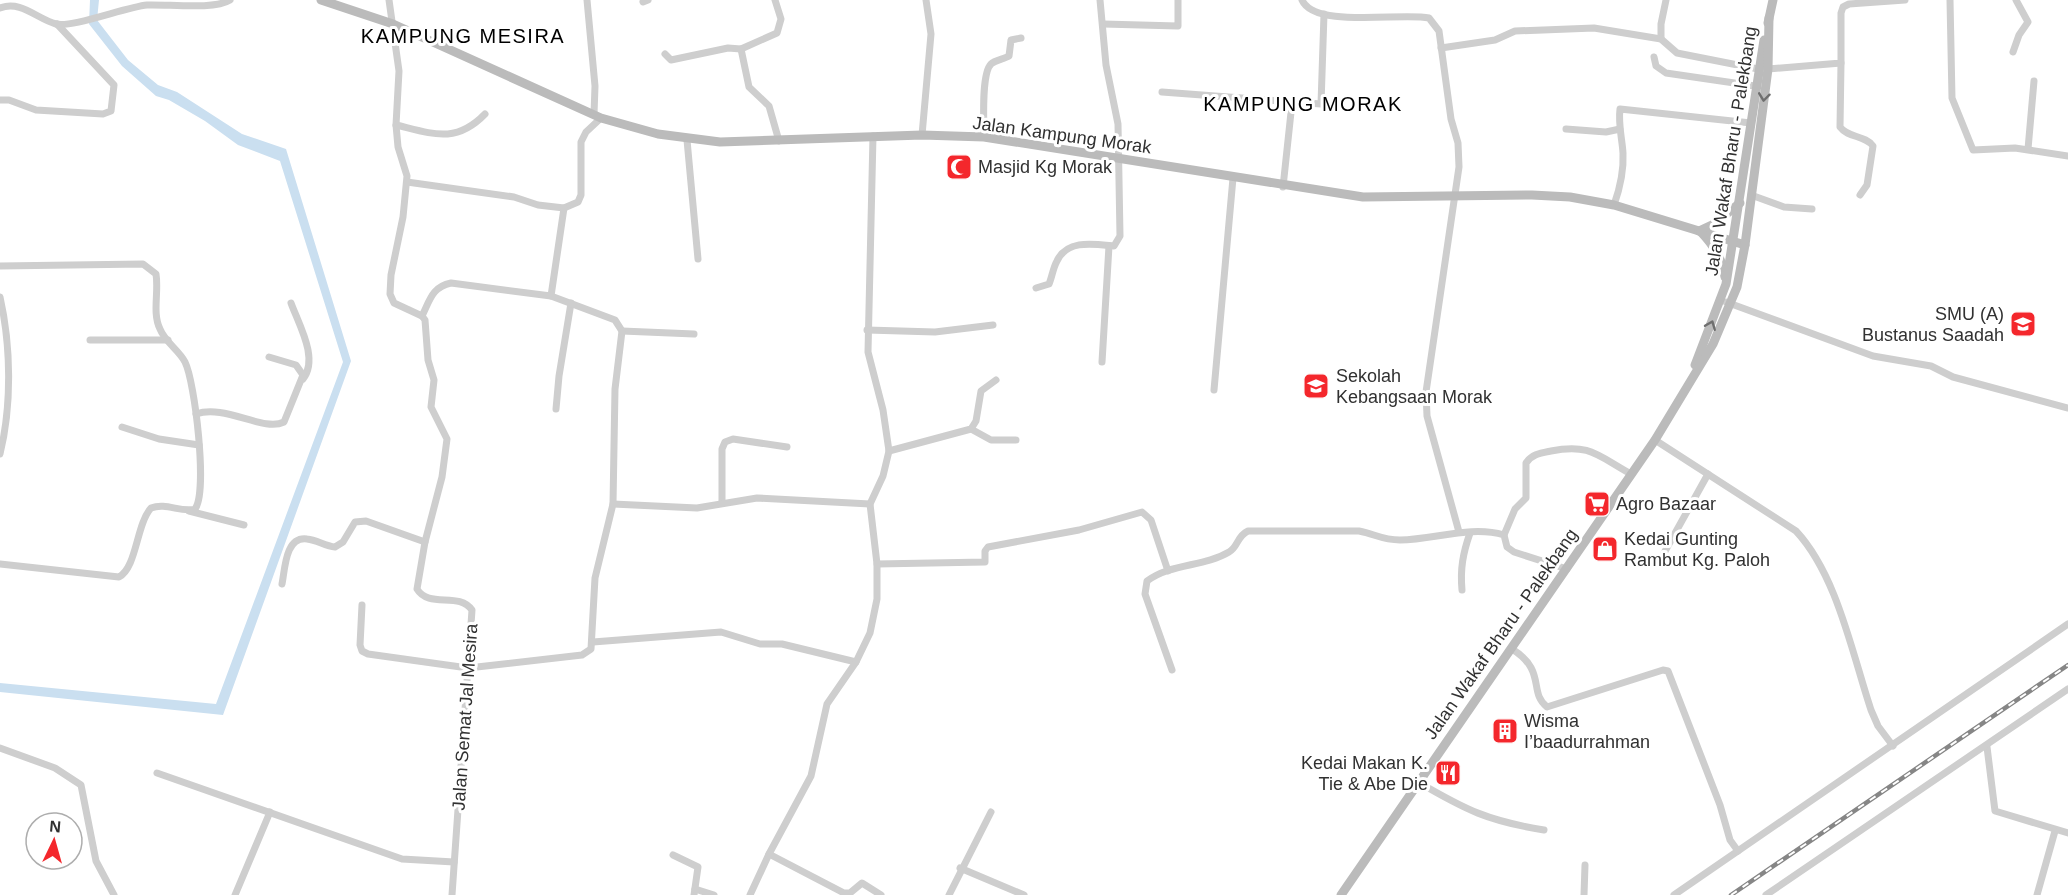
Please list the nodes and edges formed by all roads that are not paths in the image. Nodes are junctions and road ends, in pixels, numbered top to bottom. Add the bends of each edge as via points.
1 (230, 0) edge
2 (321, 0) edge
3 (389, 0) edge
4 (587, 0) edge
5 (775, 0) edge
6 (926, 0) edge
7 (1100, 0) edge
8 (1178, 0) edge
9 (1302, 0) edge
10 (1666, 0) edge
11 (1773, 0) edge
12 (1905, 0) edge
13 (1950, 0) edge
14 (2016, 0) edge
15 (0, 8) edge
16 (1324, 14) junction
17 (57, 24) junction
18 (393, 24) junction
19 (1102, 24) junction
20 (1021, 38) dead end
21 (1661, 39) junction
22 (1441, 48) junction
23 (741, 49) junction
24 (2013, 52) dead end
25 (665, 54) dead end
26 (1654, 57) dead end
27 (1841, 63) junction
28 (1763, 69) junction
29 (2034, 81) dead end
30 (1755, 86) junction
31 (1162, 92) dead end
32 (0, 100) edge
33 (1292, 103) junction
34 (485, 114) dead end
35 (598, 116) junction
36 (1751, 123) junction
37 (396, 125) junction
38 (1566, 129) dead end
39 (1620, 129) junction
40 (922, 135) junction
41 (873, 136) junction
42 (984, 137) junction
43 (687, 140) junction
44 (779, 141) junction
45 (2028, 149) junction
46 (2068, 156) edge
47 (1119, 159) junction
48 (1233, 178) junction
49 (407, 182) junction
50 (1283, 187) junction
51 (1751, 195) junction
52 (1860, 195) dead end
53 (1454, 197) junction
54 (1740, 203) junction
55 (1614, 205) junction
56 (564, 208) junction
57 (1812, 209) dead end
58 (1699, 231) junction
59 (1734, 242) junction
60 (1745, 245) junction
61 (1109, 246) junction
62 (698, 259) dead end
63 (0, 266) edge
64 (1726, 284) junction
65 (1036, 288) dead end
66 (551, 296) junction
67 (0, 297) edge
68 (1721, 300) junction
69 (291, 303) dead end
70 (571, 303) junction
71 (1732, 304) junction
72 (422, 316) junction
73 (993, 325) dead end
74 (867, 330) junction
75 (622, 331) junction
76 (694, 333) dead end
77 (90, 340) dead end
78 (168, 340) junction
79 (269, 357) dead end
80 (1102, 362) dead end
81 (996, 380) dead end
82 (302, 381) junction
83 (1685, 389) junction
84 (1214, 390) dead end
85 (2068, 408) edge
86 (556, 409) dead end
87 (196, 414) junction
88 (122, 427) dead end
89 (971, 429) junction
90 (1016, 440) dead end
91 (1655, 440) junction
92 (199, 445) junction
93 (787, 447) dead end
94 (889, 451) junction
95 (0, 454) edge
96 (1631, 474) junction
97 (1708, 474) junction
98 (722, 502) junction
99 (613, 504) junction
100 (870, 504) junction
101 (187, 510) junction
102 (244, 525) dead end
103 (1459, 532) junction
104 (1470, 533) junction
105 (1504, 535) junction
106 (425, 542) junction
107 (1664, 553) dead end
108 (0, 564) edge
109 (877, 564) junction
110 (1567, 569) junction
111 (1168, 571) junction
112 (282, 584) dead end
113 (1462, 590) dead end
114 (362, 605) dead end
115 (2068, 624) edge
116 (593, 642) junction
117 (1512, 649) junction
118 (856, 662) junction
119 (468, 668) junction
120 (1172, 670) dead end
121 (2068, 689) edge
122 (1893, 746) junction
123 (1987, 747) junction
124 (0, 748) edge
125 (157, 774) dead end
126 (1418, 782) junction
127 (991, 812) dead end
128 (270, 813) junction
129 (1544, 830) dead end
130 (2055, 831) junction
131 (2068, 833) edge
132 (1738, 851) junction
133 (769, 854) junction
134 (673, 855) dead end
135 (454, 861) junction
136 (1585, 865) dead end
137 (960, 868) junction
138 (694, 892) edge
139 (114, 895) edge
140 (235, 895) edge
141 (452, 895) edge
142 (714, 895) edge
143 (750, 895) edge
144 (881, 895) edge
145 (949, 895) edge
146 (1024, 895) edge
147 (1341, 895) edge
148 (1584, 895) edge
149 (1674, 895) edge
150 (1766, 895) edge
151 (2037, 895) edge

1 - 17 street via 219,4 146,6
2 - 18 main road, Jalan Kampung Morak
3 - 18 street
4 - 35 street
5 - 23 street via 781,20 777,33
6 - 40 street via 931,34
7 - 19 street
8 - 19 street via 1178,27
9 - 16 street via 1309,10
10 - 21 street
11 - 28 main road, Jalan Wakaf Bharu - Palekbang
12 - 27 street via 1843,7
13 - 45 street via 1952,98 1973,150
14 - 24 street via 2028,22
15 - 17 street via 29,10
16 - 22 street via 1429,18 1437,25
16 - 33 street via 1323,103
17 - 32 street via 114,85 111,111 103,114 36,110
18 - 35 main road, Jalan Kampung Morak
18 - 37 street via 399,71
19 - 47 street via 1118,124
20 - 42 street via 1011,40 1008,57 989,68
21 - 22 street via 1594,28 1515,31 1495,40
21 - 28 street via 1677,53
22 - 53 street via 1458,143
23 - 25 street via 728,48 671,60
23 - 44 street via 749,87 769,105
26 - 30 street via 1656,66 1666,73
27 - 28 street
27 - 52 street via 1840,127 1873,146 1867,185
28 - 30 main road, Jalan Wakaf Bharu - Palekbang
28 -> 51 main road, Jalan Wakaf Bharu - Palekbang
29 - 45 street
30 - 36 main road, Jalan Wakaf Bharu - Palekbang
31 - 33 street
33 - 50 street
34 - 37 street via 473,127 448,135
35 - 43 main road, Jalan Kampung Morak
35 - 56 street via 581,142 578,202
36 - 39 street via 1620,109
36 - 54 main road, Jalan Wakaf Bharu - Palekbang
37 - 49 street
38 - 39 street
39 - 55 street via 1621,184
40 - 41 main road, Jalan Kampung Morak
40 - 42 main road, Jalan Kampung Morak
41 - 44 main road, Jalan Kampung Morak
41 - 74 street
42 - 47 main road, Jalan Kampung Morak
43 - 44 main road, Jalan Kampung Morak
43 - 62 street
45 - 46 street
47 - 48 main road, Jalan Kampung Morak
47 - 61 street via 1120,236 1118,243
48 - 50 main road, Jalan Kampung Morak
48 - 84 street
49 - 56 street
49 - 72 street via 390,294 394,303
50 - 53 main road, Jalan Kampung Morak via 1363,197
51 - 57 street via 1783,207
51 - 60 main road, Jalan Wakaf Bharu - Palekbang
53 - 55 main road, Jalan Kampung Morak via 1552,195
53 - 103 street via 1426,392 1427,416
54 - 58 main road via 1721,220
54 - 59 main road, Jalan Wakaf Bharu - Palekbang
55 - 58 main road, Jalan Kampung Morak
56 - 66 street
58 - 59 main road, Jalan Kampung Morak
58 - 64 main road via 1714,245 1723,263
59 - 60 main road, Jalan Kampung Morak
59 - 64 main road, Jalan Wakaf Bharu - Palekbang
60 - 71 main road, Jalan Wakaf Bharu - Palekbang
61 - 65 street via 1074,245 1058,257 1049,284
61 - 80 street
63 - 78 street via 143,264 156,274 157,318
64 - 68 main road, Jalan Wakaf Bharu - Palekbang
66 - 70 street
66 - 72 street via 451,283 433,292
67 - 95 street via 7,402
68 - 71 street
83 -> 68 main road, Jalan Wakaf Bharu - Palekbang
69 - 82 street via 310,360 309,372
70 - 75 street via 615,320
70 - 86 street
71 - 83 main road, Jalan Wakaf Bharu - Palekbang
71 - 85 street via 1873,356 1931,366 1953,376
72 - 106 street, Jalan Semat Jal Mesira via 434,380 431,407 447,437 442,477
73 - 74 street via 935,332
74 - 94 street via 870,365
75 - 76 street
75 - 99 street via 615,389
77 - 78 street
78 - 87 street via 186,364
79 - 82 street via 296,365 303,375
81 - 89 street via 980,394
82 - 87 street via 288,417 279,424 216,410
83 - 91 main road, Jalan Wakaf Bharu - Palekbang
87 - 92 street
88 - 92 street via 159,439
89 - 90 street via 991,440
89 - 94 street
91 - 96 main road, Jalan Wakaf Bharu - Palekbang
91 - 97 street
92 - 101 street via 200,500 195,509
93 - 98 street via 725,442
94 - 100 street
96 - 105 street via 1582,448 1536,454 1526,463 1526,498 1515,509
96 - 110 main road, Jalan Wakaf Bharu - Palekbang
97 - 107 street
97 - 122 street via 1796,531 1813,549 1839,610 1871,710
98 - 99 street via 697,508
98 - 100 street via 757,498
99 - 116 street via 595,578
100 - 109 street
101 - 102 street
101 - 108 street via 164,505 151,508 127,569 119,578
103 - 104 street
103 - 111 street via 1402,540 1376,538 1359,531 1256,530 1242,534 1229,552
104 - 105 street
104 - 113 street via 1462,561
105 - 110 street via 1514,552
106 - 112 street via 366,521 355,522 344,542 335,547 305,538 295,542 288,552
106 - 119 street, Jalan Semat Jal Mesira via 417,590 427,598 462,602 472,610
109 - 111 street via 985,562 988,547 1079,530 1142,512 1151,520
109 - 118 street via 878,599 870,633
110 - 117 main road, Jalan Wakaf Bharu - Palekbang
111 - 120 street via 1152,577 1144,587
114 - 119 street via 360,645 364,653
115 - 122 street
116 - 118 street via 721,632 760,644 782,644
116 - 119 street via 582,655
117 - 126 main road, Jalan Wakaf Bharu - Palekbang
117 - 132 street via 1534,671 1538,696 1547,707 1668,671 1730,840
118 - 133 street via 827,704 812,776
119 - 135 street, Jalan Semat Jal Mesira
121 - 123 street
122 - 132 street
123 - 130 street via 1995,811
123 - 150 street
124 - 139 street via 55,768 81,785 96,861
125 - 128 street
126 - 129 street via 1466,810 1501,823
126 - 147 main road, Jalan Wakaf Bharu - Palekbang
127 - 137 street
128 - 135 street via 402,859
128 - 140 street
130 - 131 street
130 - 151 street
132 - 149 street
133 - 143 street
133 - 144 street via 844,893 862,883
134 - 138 street via 698,867
135 - 141 street, Jalan Semat Jal Mesira
136 - 148 street
137 - 145 street
137 - 146 street
138 - 142 street

